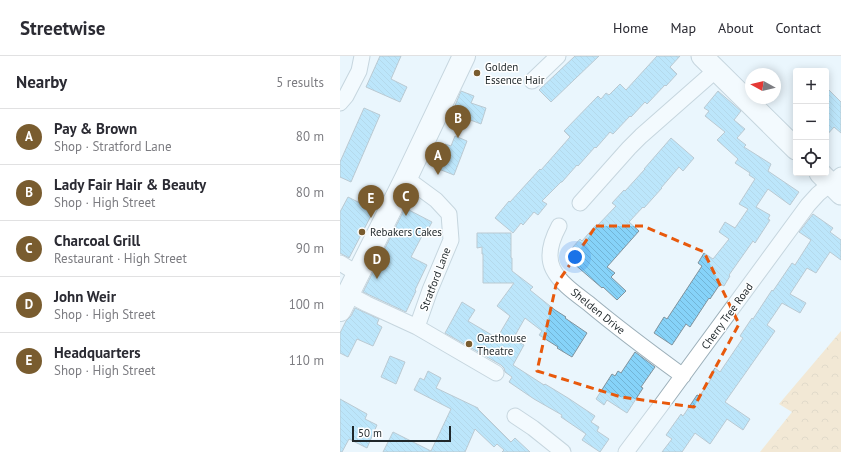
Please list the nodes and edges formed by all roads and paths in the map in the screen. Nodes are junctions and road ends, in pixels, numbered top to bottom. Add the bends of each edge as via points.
1 (362, 56) edge
2 (464, 56) edge
3 (558, 56) edge
4 (709, 63) edge
5 (532, 81) dead end
6 (340, 102) edge
7 (793, 146) edge
8 (406, 178) junction
9 (833, 181) edge
10 (580, 203) dead end
11 (559, 226) dead end
12 (349, 268) edge
13 (344, 302) edge
14 (417, 327) junction
15 (496, 373) dead end
16 (683, 376) junction
17 (515, 416) dead end
18 (563, 452) edge
19 (626, 452) edge

1 - 6 street via 359,71
2 - 8 main road
3 - 5 street
4 - 7 street
4 - 10 street
8 - 12 main road
8 - 14 street, Stratford Lane via 436,200 449,214 451,240
9 - 16 street, Cherry Tree Road via 808,205
11 - 16 street, Shelden Drive via 552,241 550,259 559,278 608,320
12 - 13 main road
13 - 14 street via 367,304
14 - 15 street
16 - 19 street, Cherry Tree Road
17 - 18 street

